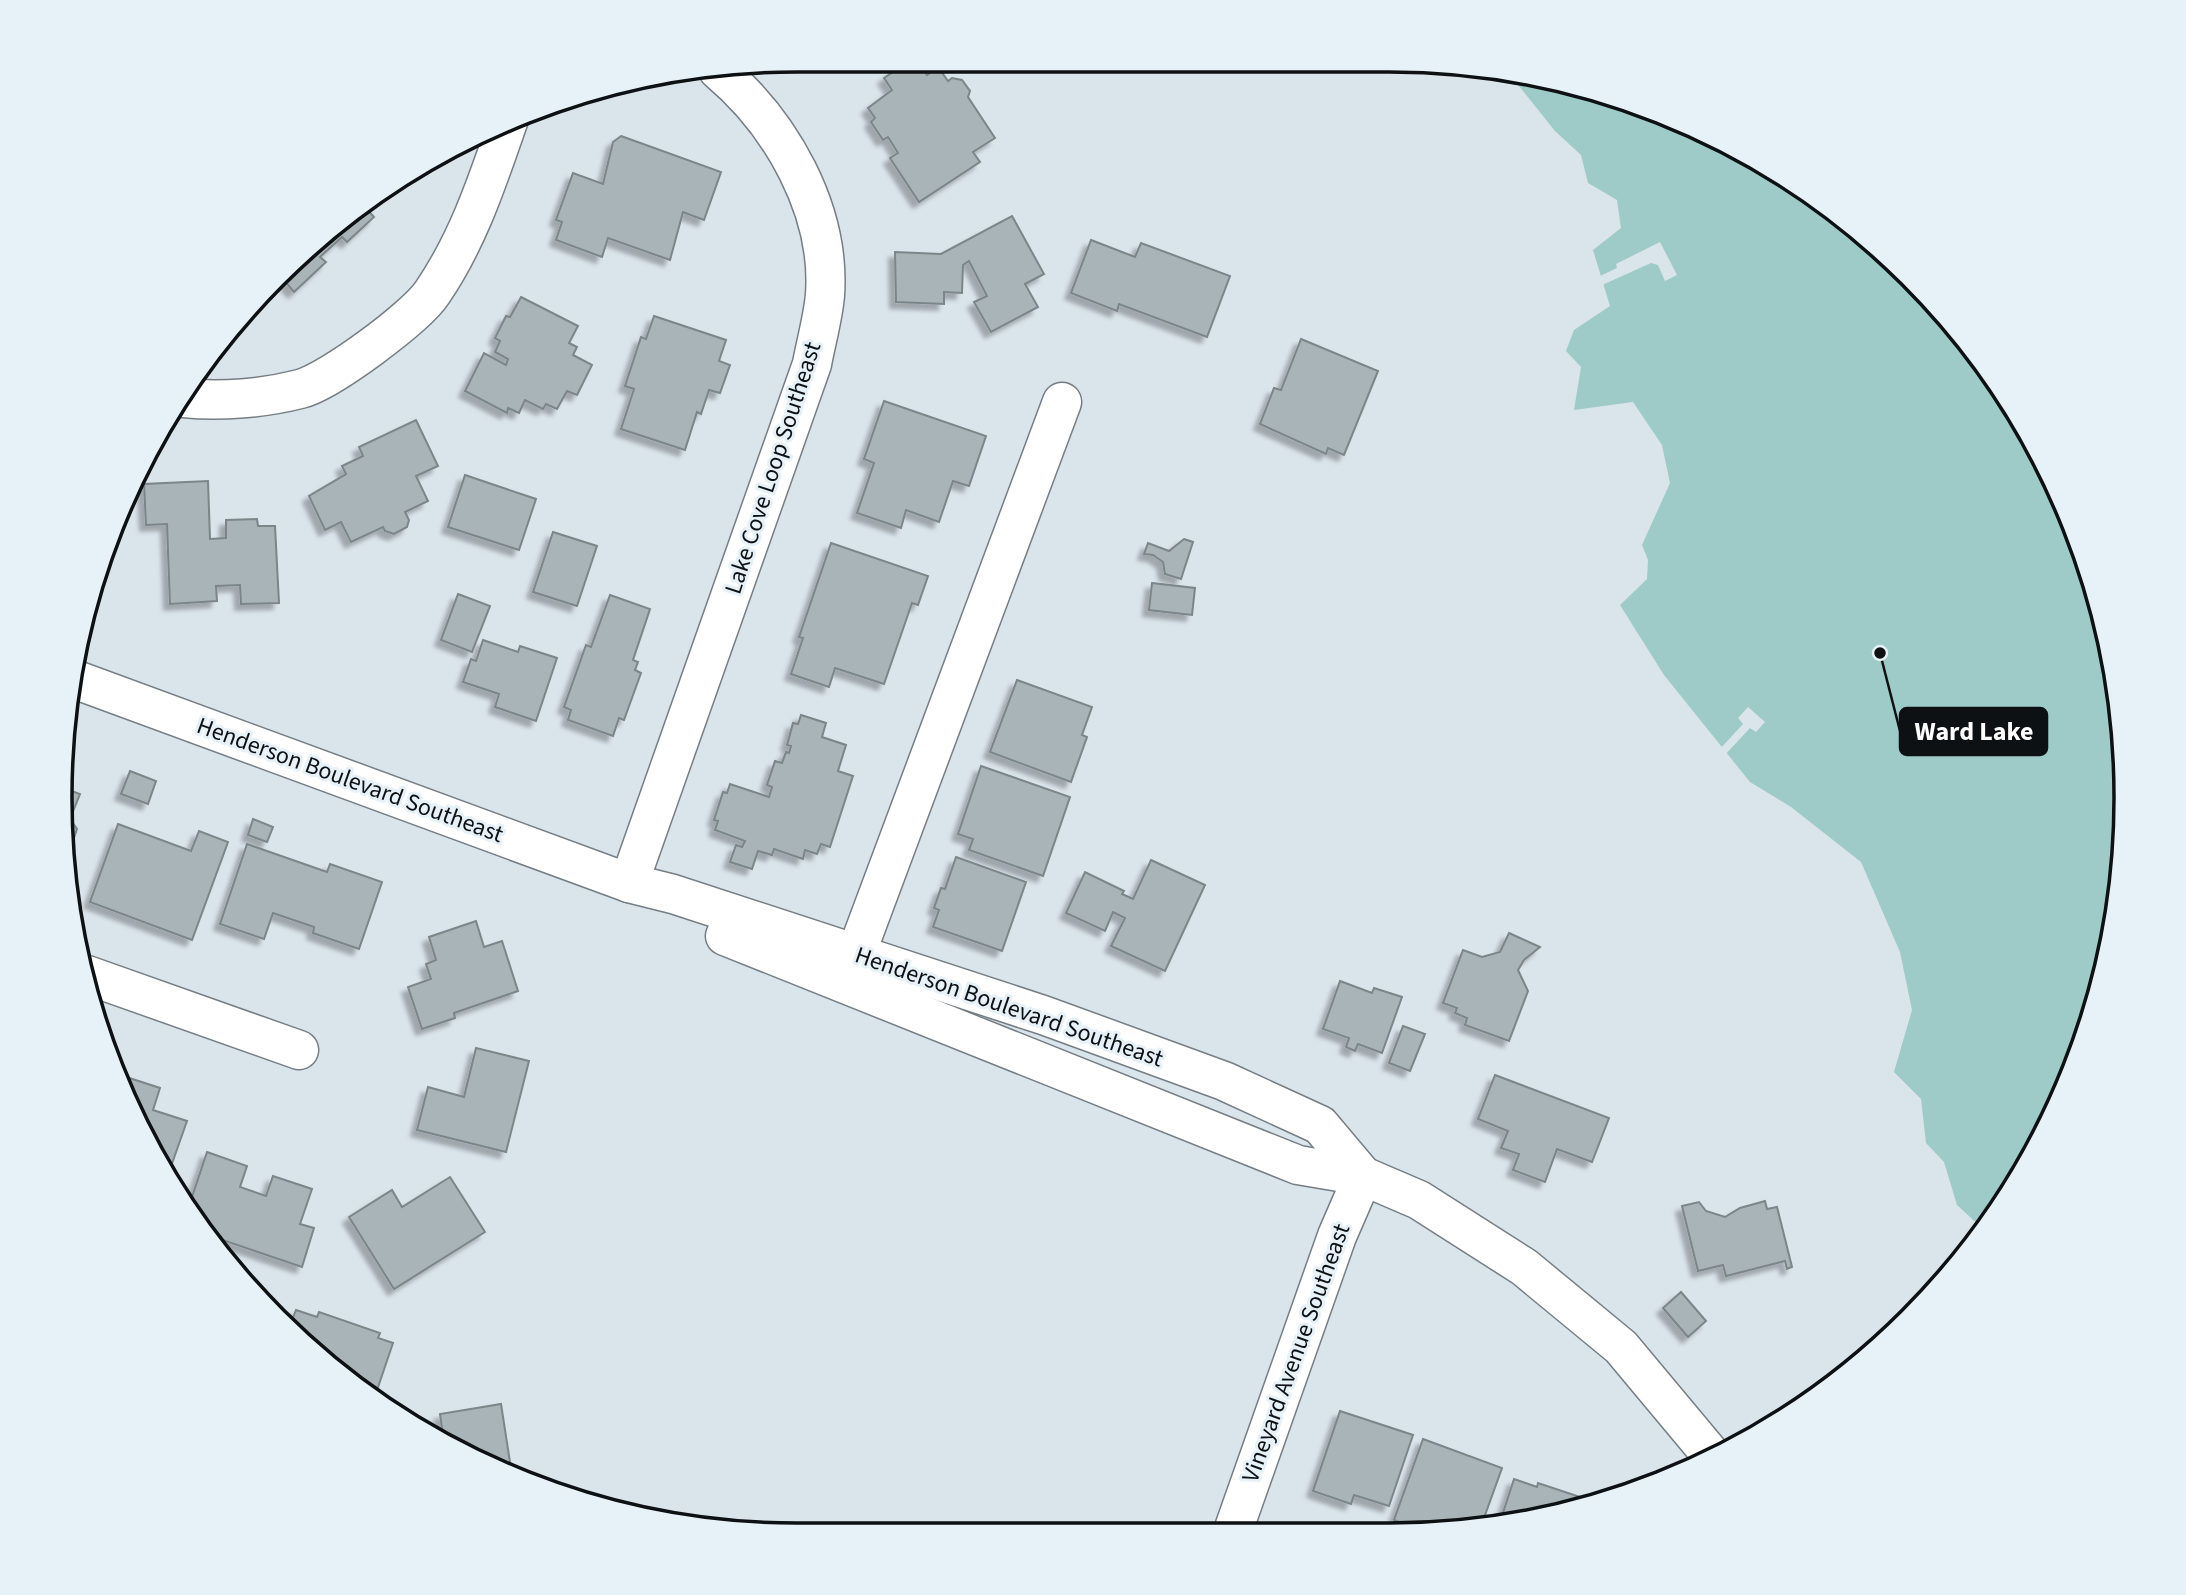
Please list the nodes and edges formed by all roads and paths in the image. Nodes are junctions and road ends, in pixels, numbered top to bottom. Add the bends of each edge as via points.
1 (725, 76) edge
2 (504, 135) edge
3 (191, 399) edge
4 (1062, 402) dead end
5 (82, 682) edge
6 (629, 883) junction
7 (856, 954) junction
8 (94, 977) edge
9 (299, 1050) dead end
10 (1363, 1176) junction
11 (1706, 1449) edge
12 (1236, 1523) edge

1 - 6 main road, Lake Cove Loop Southeast via 779,136 802,183 821,233 825,294 812,364
2 - 3 main road via 473,222 431,295 373,348 303,389 208,401
4 - 7 main road
5 - 6 main road, Henderson Boulevard Southeast
6 - 7 main road, Henderson Boulevard Southeast
6 - 10 main road, Henderson Boulevard Southeast via 721,935 1298,1165
7 - 10 main road, Henderson Boulevard Southeast via 1224,1081 1320,1125
8 - 9 main road
10 - 11 main road, Henderson Boulevard Southeast via 1419,1200 1524,1267 1621,1347
10 - 12 main road, Vineyard Avenue Southeast via 1336,1236

